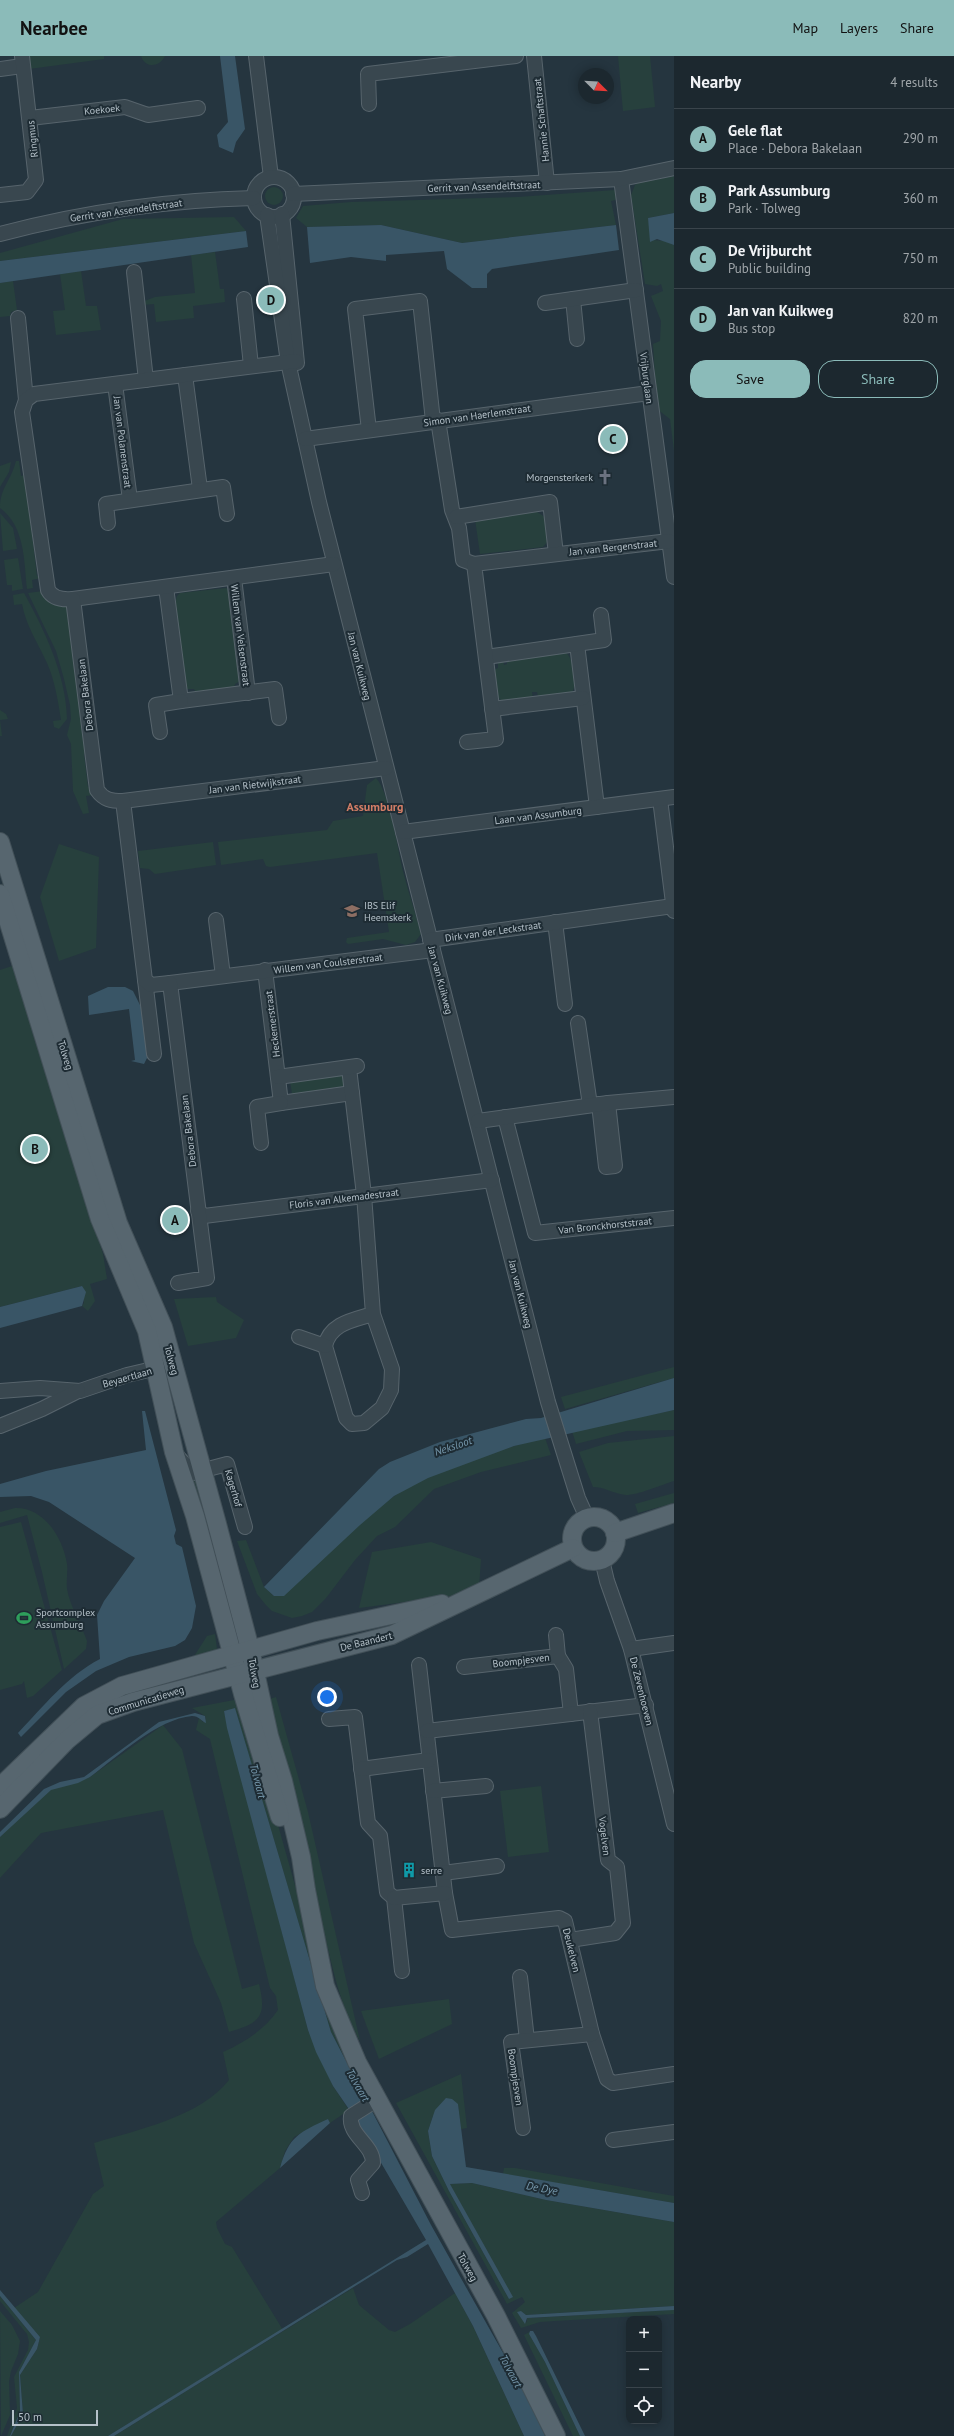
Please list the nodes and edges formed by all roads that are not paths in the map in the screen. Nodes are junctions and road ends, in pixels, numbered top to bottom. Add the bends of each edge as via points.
1 (256, 56) edge
2 (516, 56) edge
3 (534, 56) edge
4 (22, 61) edge
5 (0, 69) edge
6 (369, 104) dead end
7 (198, 108) dead end
8 (30, 118) junction
9 (674, 168) edge
10 (271, 177) junction
11 (621, 179) junction
12 (547, 183) junction
13 (293, 194) junction
14 (0, 195) edge
15 (254, 198) junction
16 (282, 214) junction
17 (267, 215) junction
18 (0, 234) edge
19 (134, 272) dead end
20 (636, 290) junction
21 (244, 299) dead end
22 (573, 299) junction
23 (545, 303) dead end
24 (18, 318) dead end
25 (577, 339) dead end
26 (292, 361) junction
27 (251, 366) junction
28 (185, 375) junction
29 (146, 380) junction
30 (115, 384) junction
31 (649, 393) junction
32 (24, 406) junction
33 (435, 421) junction
34 (368, 430) junction
35 (306, 439) junction
36 (200, 489) junction
37 (130, 500) junction
38 (227, 514) dead end
39 (456, 517) junction
40 (108, 523) dead end
41 (669, 541) junction
42 (556, 554) junction
43 (334, 564) junction
44 (474, 564) junction
45 (674, 577) edge
46 (234, 578) junction
47 (166, 587) junction
48 (73, 599) junction
49 (601, 615) dead end
50 (577, 644) junction
51 (486, 657) junction
52 (248, 693) junction
53 (583, 698) junction
54 (181, 701) junction
55 (492, 708) junction
56 (279, 718) dead end
57 (160, 732) dead end
58 (467, 742) dead end
59 (386, 768) junction
60 (674, 797) edge
61 (660, 799) junction
62 (123, 801) junction
63 (597, 807) junction
64 (403, 832) junction
65 (0, 842) edge
66 (0, 894) edge
67 (674, 909) edge
68 (216, 920) dead end
69 (555, 922) junction
70 (432, 945) junction
71 (265, 970) junction
72 (222, 976) junction
73 (145, 980) junction
74 (170, 983) junction
75 (566, 1004) dead end
76 (578, 1023) dead end
77 (154, 1054) dead end
78 (278, 1077) junction
79 (352, 1094) junction
80 (674, 1096) edge
81 (281, 1103) junction
82 (599, 1104) junction
83 (505, 1117) junction
84 (478, 1121) junction
85 (261, 1143) dead end
86 (492, 1180) junction
87 (364, 1195) junction
88 (198, 1211) junction
89 (674, 1218) edge
90 (178, 1283) dead end
91 (373, 1314) junction
92 (299, 1337) dead end
93 (325, 1346) junction
94 (174, 1364) junction
95 (156, 1368) junction
96 (80, 1390) junction
97 (0, 1391) edge
98 (0, 1426) edge
99 (174, 1452) junction
100 (203, 1472) junction
101 (674, 1513) edge
102 (587, 1518) junction
103 (245, 1527) dead end
104 (615, 1533) junction
105 (573, 1548) junction
106 (602, 1560) junction
107 (472, 1598) junction
108 (556, 1635) dead end
109 (674, 1643) edge
110 (250, 1649) junction
111 (631, 1649) junction
112 (233, 1653) junction
113 (558, 1656) junction
114 (419, 1665) dead end
115 (464, 1667) dead end
116 (247, 1672) junction
117 (646, 1704) junction
118 (590, 1711) junction
119 (571, 1714) junction
120 (329, 1719) dead end
121 (427, 1731) junction
122 (429, 1760) junction
123 (362, 1769) junction
124 (486, 1786) dead end
125 (0, 1787) edge
126 (433, 1791) junction
127 (0, 1809) edge
128 (674, 1824) edge
129 (497, 1866) dead end
130 (443, 1873) junction
131 (445, 1893) junction
132 (394, 1898) junction
133 (570, 1940) junction
134 (402, 1971) dead end
135 (520, 1977) dead end
136 (592, 2034) junction
137 (527, 2040) junction
138 (674, 2074) edge
139 (374, 2102) junction
140 (523, 2128) dead end
141 (674, 2132) edge
142 (613, 2140) dead end
143 (362, 2193) dead end
144 (556, 2436) edge

1 - 10 street
2 - 6 street via 368,74
3 - 12 street, Hannie Schaftstraat
4 - 5 street
4 - 8 street, Ringmus
7 - 8 street, Koekoek via 148,115 125,107
8 - 14 street, Ringmus via 36,180 27,192
9 - 11 street, Gerrit van Assendelftstraat
10 - 13 street via 286,181
10 - 15 street via 259,184
11 - 12 street, Gerrit van Assendelftstraat
11 - 20 street, Vrijburglaan
12 - 13 street, Gerrit van Assendelftstraat
13 - 16 street via 293,202
15 - 17 street via 257,207
15 - 18 street, Gerrit van Assendelftstraat via 163,203 78,216
16 - 17 street
16 - 26 street, Jan van Kuikweg
17 - 26 street, Jan van Kuikweg
19 - 29 street
20 - 22 street
20 - 31 street, Vrijburglaan
21 - 27 street
22 - 23 street
22 - 25 street
24 - 32 street
26 - 27 street, Jan van Polanenstraat
26 - 35 street, Jan van Kuikweg
27 - 28 street, Jan van Polanenstraat
28 - 29 street, Jan van Polanenstraat
28 - 36 street
29 - 30 street, Jan van Polanenstraat
30 - 32 street, Jan van Polanenstraat via 34,394
30 - 37 street, Jan van Polanenstraat
31 - 33 street, Simon van Haerlemstraat
31 - 41 street, Vrijburglaan
32 - 48 street via 48,590 55,597
33 - 34 street, Simon van Haerlemstraat
33 - 34 street via 420,301 355,309
33 - 39 street via 452,510
34 - 35 street, Simon van Haerlemstraat
35 - 43 street, Jan van Kuikweg
36 - 37 street, Jan van Polanenstraat
36 - 38 street, Jan van Polanenstraat via 223,486
37 - 40 street, Jan van Polanenstraat via 106,504
39 - 42 street, Jan van Bergenstraat via 550,502
39 - 44 street via 464,560
41 - 42 street, Jan van Bergenstraat
41 - 45 street, Vrijburglaan
42 - 44 street, Jan van Bergenstraat
43 - 46 street, Willem van Velsenstraat
43 - 59 street, Jan van Kuikweg
44 - 51 street
46 - 47 street, Willem van Velsenstraat
46 - 52 street, Willem van Velsenstraat
47 - 48 street, Willem van Velsenstraat
47 - 54 street
48 - 62 street, Debora Bakelaan via 97,790 108,800
49 - 50 street via 604,640
50 - 51 street
50 - 53 street
51 - 55 street
52 - 54 street, Willem van Velsenstraat
52 - 56 street, Willem van Velsenstraat via 275,689
53 - 55 street
53 - 63 street
54 - 57 street, Willem van Velsenstraat via 156,705
55 - 58 street via 496,739
59 - 62 street, Jan van Rietwijkstraat
59 - 64 street, Jan van Kuikweg
60 - 61 street, Laan van Assumburg
61 - 63 street, Laan van Assumburg
61 - 67 street
62 - 73 street
63 - 64 street, Laan van Assumburg
64 - 70 street, Jan van Kuikweg
65 - 94 main road, Tolweg via 118,1223 161,1321
66 - 95 main road, Tolweg via 100,1219 144,1323
67 - 69 street, Dirk van der Leckstraat
68 - 72 street
69 - 70 street, Dirk van der Leckstraat
69 - 75 street, Dirk van der Leckstraat
70 - 71 street, Willem van Coulsterstraat
70 - 84 street, Jan van Kuikweg
71 - 72 street, Willem van Coulsterstraat
71 - 78 street, Heckemerstraat
72 - 74 street, Willem van Coulsterstraat
73 - 74 street via 151,985
73 - 77 street
74 - 88 street, Debora Bakelaan
76 - 82 street
78 - 79 street via 353,1067
78 - 81 street, Heckemerstraat
79 - 81 street
79 - 87 street
80 - 82 street
81 - 85 street via 257,1107
82 - 83 street
83 - 84 street
83 - 89 street, Van Bronckhorststraat via 535,1233
84 - 86 street, Jan van Kuikweg
86 - 87 street, Floris van Alkemadestraat
86 - 102 street, Jan van Kuikweg via 550,1409
87 - 88 street, Floris van Alkemadestraat via 204,1216
87 - 91 street
88 - 90 street, Debora Bakelaan via 207,1278
91 - 93 street via 341,1324 327,1338
91 - 93 street via 392,1369 391,1390 382,1408 364,1423 352,1424 346,1418
92 - 93 street
94 - 95 street, Beyaertlaan
94 - 100 main road, Tolweg
95 - 96 street, Beyaertlaan
95 - 99 main road, Tolweg
96 - 97 street, Beyaertlaan via 40,1388
96 - 98 street, Beyaertlaan
99 - 100 street via 190,1472
99 - 112 main road, Tolweg via 195,1516
100 - 103 street, Kagerhof via 227,1464
100 - 110 main road, Tolweg
101 - 104 main road
102 - 104 main road via 594,1517 607,1522
102 - 105 main road via 575,1527
104 - 106 main road via 613,1549
105 - 106 main road via 582,1558 595,1562
105 - 107 main road, De Baandert
106 - 111 street, De Zevenhoeven
107 - 110 main road, De Baandert via 367,1619
107 - 116 main road, De Baandert via 392,1635
108 - 113 street, Boompjesven
109 - 111 street
110 - 112 main road, Communicatieweg
110 - 116 main road, Tolweg
111 - 117 street, De Zevenhoeven
112 - 116 main road, Tolweg
112 - 125 main road, Communicatieweg via 122,1686 84,1706
113 - 115 street, Boompjesven
113 - 119 street via 566,1669
114 - 121 street
116 - 127 main road, Communicatieweg via 133,1702 97,1715 67,1740
116 - 139 main road, Tolweg via 283,1781 301,1857 325,1986
117 - 118 street
117 - 128 street, De Zevenhoeven
118 - 119 street
118 - 133 street, Vogelven via 608,1860 617,1867 623,1923 615,1933
119 - 121 street
120 - 123 street via 355,1717
121 - 122 street, Deukelven
122 - 123 street
122 - 126 street, Deukelven
123 - 132 street via 368,1823 380,1836 387,1892
124 - 126 street
126 - 130 street, Deukelven
129 - 130 street
130 - 131 street, Deukelven
131 - 132 street
131 - 133 street, Deukelven via 452,1930 559,1918 565,1921
132 - 134 street
133 - 136 street, Deukelven
135 - 137 street, Boompjesven
136 - 137 street, Boompjesven
136 - 138 street, Deukelven via 603,2072 613,2083
137 - 140 street, Boompjesven via 511,2042
139 - 143 street via 351,2116 350,2123 373,2156 373,2163 358,2180
139 - 144 main road, Tolweg via 496,2316
141 - 142 street

